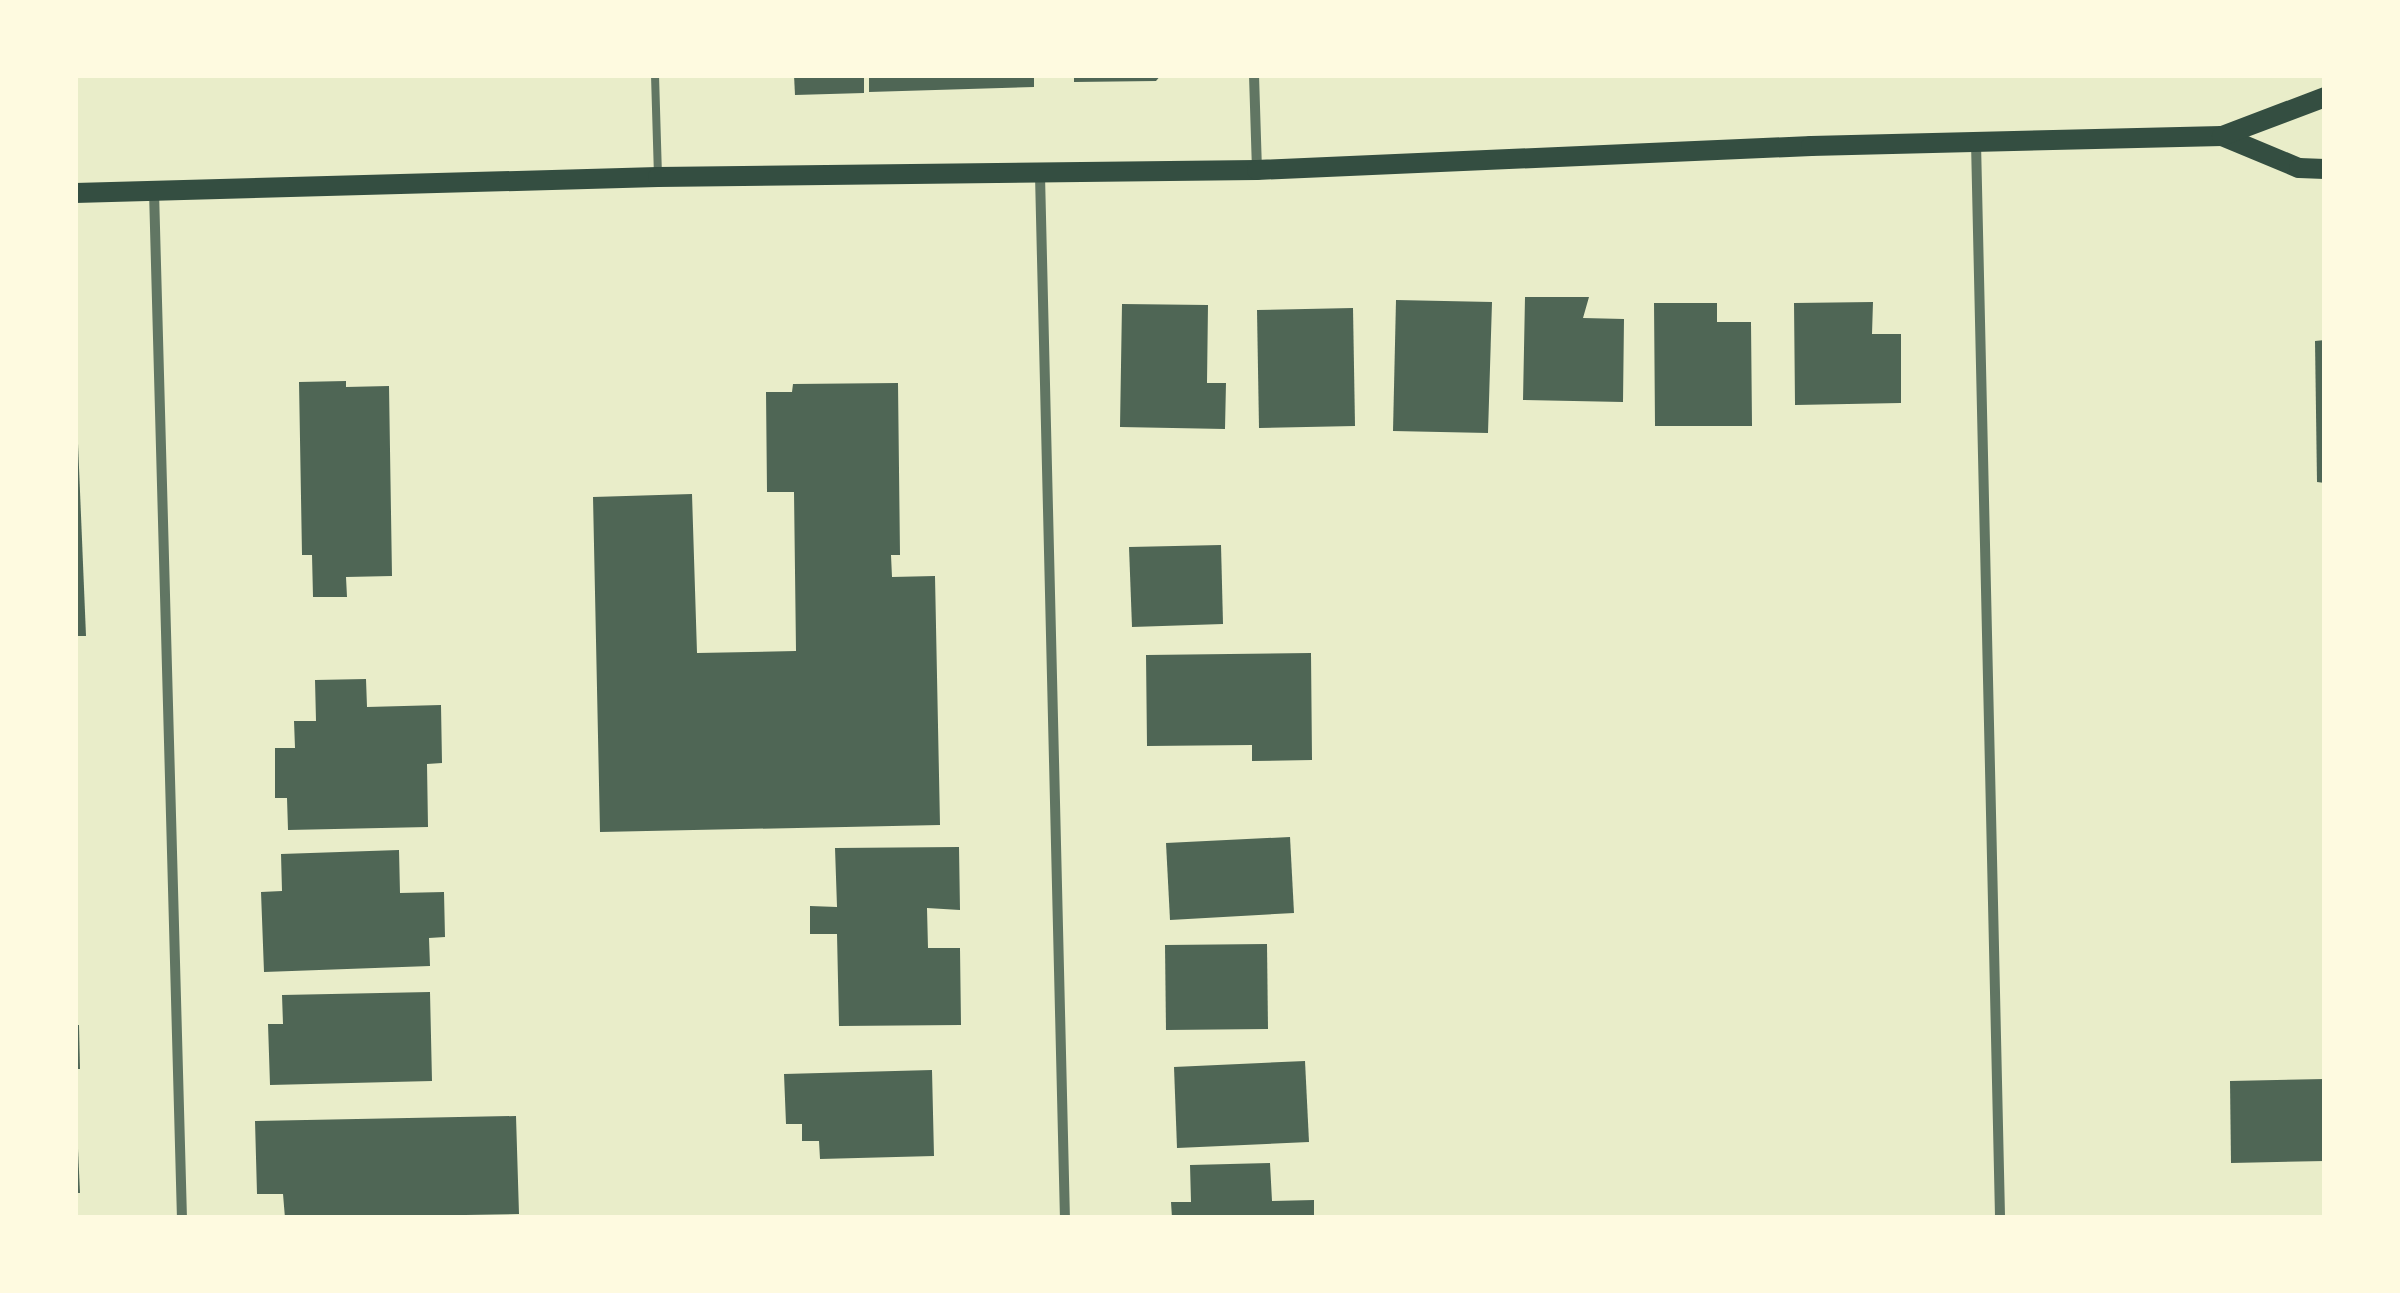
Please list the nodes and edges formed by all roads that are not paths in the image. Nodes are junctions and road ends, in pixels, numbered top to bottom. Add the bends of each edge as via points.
1 (655, 75) edge
2 (1254, 75) edge
3 (2325, 97) edge
4 (2222, 136) junction
5 (1976, 142) junction
6 (1257, 170) junction
7 (2325, 170) edge
8 (1040, 175) junction
9 (658, 177) junction
10 (154, 191) junction
11 (75, 193) edge
12 (182, 1218) edge
13 (1064, 1218) edge
14 (2000, 1218) edge

1 - 9 lane
2 - 6 street
3 - 4 main road
4 - 5 main road
4 - 7 main road via 2300,168
5 - 6 main road
5 - 14 street
6 - 8 main road
8 - 9 main road
8 - 13 street
9 - 10 main road
10 - 11 main road
10 - 12 street

